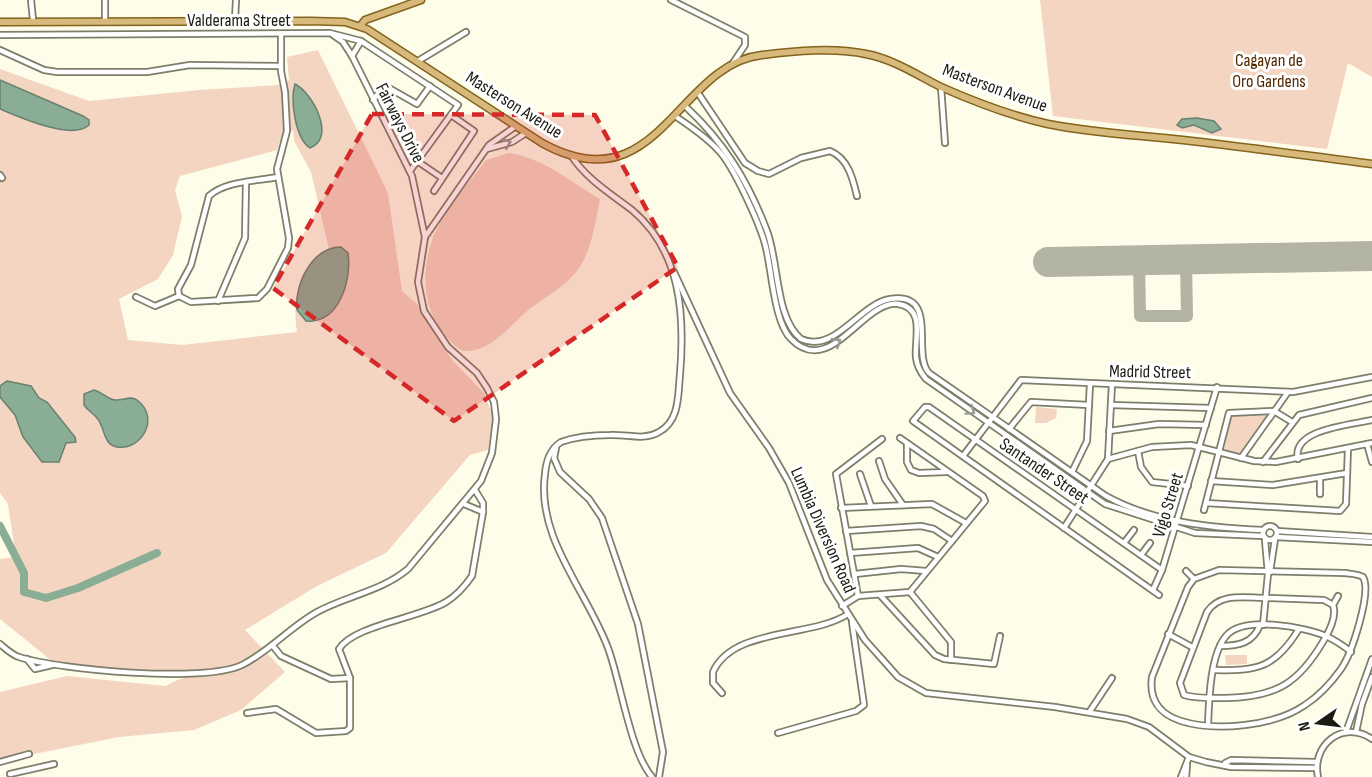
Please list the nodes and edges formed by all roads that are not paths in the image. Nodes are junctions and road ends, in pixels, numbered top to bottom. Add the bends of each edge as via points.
1 (31, 0) edge
2 (105, 0) edge
3 (236, 0) edge
4 (421, 0) edge
5 (671, 0) edge
6 (33, 20) junction
7 (235, 20) junction
8 (105, 21) junction
9 (0, 22) edge
10 (361, 26) junction
11 (466, 32) dead end
12 (330, 33) junction
13 (281, 34) junction
14 (0, 35) edge
15 (361, 41) junction
16 (0, 50) edge
17 (352, 56) junction
18 (418, 61) junction
19 (733, 63) junction
20 (281, 66) junction
21 (430, 86) junction
22 (941, 87) junction
23 (698, 93) junction
24 (373, 100) junction
25 (686, 106) junction
26 (451, 115) junction
27 (675, 116) junction
28 (704, 124) junction
29 (516, 126) junction
30 (697, 131) junction
31 (526, 133) junction
32 (945, 143) dead end
33 (723, 144) junction
34 (487, 149) junction
35 (718, 149) junction
36 (571, 156) junction
37 (417, 161) junction
38 (1372, 164) edge
39 (410, 171) junction
40 (278, 177) junction
41 (442, 178) junction
42 (246, 182) junction
43 (434, 190) dead end
44 (857, 196) dead end
45 (424, 237) junction
46 (674, 272) junction
47 (179, 296) junction
48 (136, 297) dead end
49 (218, 301) junction
50 (1372, 377) edge
51 (1090, 384) junction
52 (1112, 384) junction
53 (948, 386) junction
54 (1217, 387) junction
55 (1288, 391) junction
56 (945, 392) junction
57 (1372, 398) edge
58 (1089, 405) junction
59 (1111, 405) junction
60 (1211, 408) junction
61 (1274, 411) junction
62 (993, 416) junction
63 (1372, 420) edge
64 (988, 422) junction
65 (1292, 422) junction
66 (1206, 425) junction
67 (1009, 429) junction
68 (1109, 431) junction
69 (900, 438) dead end
70 (882, 439) dead end
71 (975, 440) junction
72 (907, 444) junction
73 (1370, 444) edge
74 (556, 445) junction
75 (1200, 446) junction
76 (1348, 448) junction
77 (1219, 450) junction
78 (1138, 451) junction
79 (963, 456) junction
80 (1241, 458) junction
81 (1108, 459) junction
82 (1298, 459) junction
83 (879, 461) dead end
84 (1263, 462) junction
85 (1372, 462) edge
86 (946, 472) junction
87 (1071, 472) junction
88 (1347, 473) junction
89 (860, 474) dead end
90 (1320, 478) junction
91 (1211, 481) junction
92 (1091, 486) junction
93 (1188, 486) junction
94 (475, 490) junction
95 (1087, 492) junction
96 (1320, 494) dead end
97 (1206, 502) junction
98 (464, 504) junction
99 (903, 504) junction
100 (870, 506) junction
101 (841, 508) junction
102 (1077, 509) junction
103 (1204, 510) dead end
104 (483, 512) junction
105 (1178, 520) junction
106 (966, 523) junction
107 (1064, 528) junction
108 (1175, 528) junction
109 (1134, 530) dead end
110 (846, 531) junction
111 (1276, 531) junction
112 (1264, 535) junction
113 (1372, 537) edge
114 (1276, 538) junction
115 (952, 541) junction
116 (1372, 542) edge
117 (1124, 543) junction
118 (1150, 543) dead end
119 (850, 553) junction
120 (1141, 555) junction
121 (938, 556) junction
122 (1162, 570) junction
123 (926, 571) junction
124 (1186, 571) dead end
125 (1268, 572) junction
126 (855, 574) junction
127 (1194, 579) junction
128 (1153, 590) junction
129 (910, 591) junction
130 (880, 595) junction
131 (1159, 595) dead end
132 (858, 596) junction
133 (1338, 597) dead end
134 (1267, 598) junction
135 (1333, 605) junction
136 (842, 606) junction
137 (848, 614) junction
138 (852, 620) junction
139 (1261, 625) junction
140 (1299, 628) junction
141 (1168, 634) junction
142 (1000, 636) dead end
143 (1326, 636) junction
144 (0, 644) edge
145 (273, 646) junction
146 (1220, 646) junction
147 (1192, 647) junction
148 (5, 649) junction
149 (1351, 652) junction
150 (0, 655) edge
151 (1372, 659) edge
152 (951, 660) junction
153 (1214, 670) junction
154 (1372, 677) edge
155 (350, 678) junction
156 (1112, 678) dead end
157 (722, 693) dead end
158 (1210, 698) junction
159 (1090, 711) junction
160 (247, 713) dead end
161 (1208, 725) junction
162 (1346, 732) junction
163 (1356, 732) junction
164 (778, 733) dead end
165 (1372, 739) edge
166 (29, 754) dead end
167 (1189, 757) junction
168 (3, 761) edge
169 (54, 764) dead end
170 (1187, 765) junction
171 (1316, 765) junction
172 (10, 776) edge
173 (652, 777) edge
174 (659, 777) edge
175 (1181, 777) edge
176 (1186, 777) edge
177 (1318, 777) edge

1 - 6 street
2 - 8 street
3 - 7 street
4 - 10 main road via 365,20
5 - 19 street via 745,37 745,45
6 - 8 main road, Masterson Avenue
6 - 9 main road, Masterson Avenue
7 - 8 main road, Masterson Avenue
7 - 10 main road, Masterson Avenue via 333,21
10 - 18 main road, Masterson Avenue
11 - 18 street
12 - 13 street, Valderama Street
12 - 15 street, Valderama Street
12 - 17 street, Fairways Drive via 343,42
13 - 14 street, Valderama Street
13 - 20 street
15 - 17 street
15 - 21 street, Valderama Street
16 - 20 street via 57,72 147,72 190,65
17 - 24 street, Fairways Drive
18 - 29 main road, Masterson Avenue
19 - 22 main road, Masterson Avenue via 762,55 852,51 881,58
19 - 23 main road, Masterson Avenue
20 - 40 street via 287,131
21 - 24 street via 417,104 387,87
21 - 26 street, Valderama Street via 458,105
22 - 32 street
22 - 38 main road, Masterson Avenue via 1004,111 1059,126
23 - 25 main road, Masterson Avenue
23 - 44 street via 747,165 769,174 801,158 830,151 848,167
24 - 39 street, Fairways Drive
25 - 27 main road, Masterson Avenue
25 - 28 street
26 - 37 street
26 - 41 street via 474,131
27 - 30 street
27 - 36 main road, Masterson Avenue via 648,141 625,152 602,158
28 - 30 street
28 - 33 street
29 - 31 main road, Masterson Avenue
29 - 34 street
30 - 35 street
34 -> 31 street via 512,142
31 - 36 main road, Masterson Avenue
33 - 35 street
33 - 53 street via 767,230 786,319 794,333 805,341 821,340 878,303 891,298 904,300 923,320 923,365
34 - 45 street
35 -> 56 street via 762,233 780,316 791,339 807,349 824,348 882,308 892,304 904,306 918,323 919,367 926,379
36 - 46 street, Lumbia Diversion Road via 646,225
37 - 39 street
37 - 41 street
39 - 45 street, Fairways Drive
40 - 42 street
40 - 49 street via 288,223 288,248 264,294 253,300
41 - 43 street
42 - 47 street via 209,196
42 - 49 street via 245,238
45 - 94 street via 418,282 424,311 448,347 477,373 494,402 492,453 488,471
46 - 74 street via 682,333 673,418 662,430 646,437 602,435
46 - 136 street, Lumbia Diversion Road via 729,393 789,483 817,557
47 - 48 street via 155,306
47 - 49 street via 191,302
50 - 55 street, Madrid Street
51 - 52 street, Madrid Street
51 - 58 street
51 - 62 street, Madrid Street via 1021,380
52 - 54 street, Madrid Street
52 - 59 street
53 - 56 street
53 - 62 street
54 - 55 street, Madrid Street
54 - 60 street, Vigo Street
55 - 61 street
56 -> 64 street
57 - 65 street via 1302,414
58 - 67 street via 1031,402
58 - 87 street via 1087,441
59 - 60 street
59 - 68 street
60 - 66 street, Vigo Street
61 - 65 street
61 - 77 street via 1230,412
61 - 80 street
62 - 64 street, Madrid Street
62 - 67 street
63 - 82 street via 1310,435 1298,449
64 - 71 street, Madrid Street
64 - 95 street
65 - 84 street
66 - 68 street via 1159,424
66 - 75 street, Vigo Street
67 - 87 street
68 - 81 street
69 - 72 street
70 - 101 street via 837,471
71 - 79 street, Madrid Street
71 - 79 street, Santander Street via 928,407 914,422
71 - 102 street, Santander Street
72 - 86 street
72 - 86 street via 910,470
73 - 76 street
73 - 85 street
74 - 173 street via 547,461 544,480 548,520 562,556 601,630 640,761
74 - 174 street via 554,458 560,472 595,505 605,524 638,624 663,752
75 - 77 street
75 - 78 street via 1161,446
75 - 93 street, Vigo Street
76 - 82 street
76 - 88 street
77 - 80 street
77 - 91 street
78 - 81 street
78 - 93 street via 1141,467 1152,482
79 - 107 street
80 - 84 street
81 - 92 street
82 - 84 street
83 - 99 street via 885,479
86 - 106 street via 985,499
87 - 92 street
88 - 90 street
88 - 97 street via 1346,504 1340,511
89 - 100 street
90 - 91 street via 1273,485
90 - 96 street
91 - 97 street
92 - 95 street
92 - 105 street via 1130,508
93 - 105 street, Vigo Street
94 - 98 street
94 - 104 street via 483,502
95 - 102 street
95 - 108 street via 1115,509
97 - 103 street
98 - 104 street
98 - 145 street via 402,574 317,613
99 - 100 street
99 - 106 street via 936,505
100 - 101 street
101 - 110 street
102 - 107 street
102 - 117 street, Santander Street
104 - 155 street via 472,576 467,583 444,603 351,636 339,649
105 - 108 street, Vigo Street
105 - 112 street
106 - 115 street
107 - 128 street
108 - 112 street via 1195,533
108 - 122 street, Vigo Street
109 - 117 street
110 - 115 street via 921,526
110 - 119 street
111 - 112 street via 1270,526
111 - 113 street
111 - 114 street
112 - 114 street
112 - 125 street
114 - 116 street
114 - 125 street
115 - 121 street
117 - 120 street, Santander Street
118 - 120 street
119 - 121 street via 918,548
119 - 126 street
120 - 122 street, Santander Street
121 - 123 street
122 - 128 street, Vigo Street
123 - 126 street via 901,569
123 - 129 street
124 - 127 street
125 - 127 street via 1219,570
125 - 134 street
125 - 149 street via 1345,573 1363,578 1371,598
126 - 132 street
127 - 141 street
128 - 131 street
129 - 130 street
129 - 152 street via 951,642
130 - 132 street
130 - 152 street via 928,649
132 - 136 street
133 - 135 street
134 - 135 street via 1324,600
134 - 139 street
134 - 147 street via 1213,602
135 - 143 street
136 - 137 street, Lumbia Diversion Road
137 - 138 street, Lumbia Diversion Road
137 - 157 street via 728,652 712,672 716,688
138 - 159 street, Lumbia Diversion Road via 898,677 919,691
138 - 164 street via 864,705 856,711
139 - 140 street
139 - 146 street via 1231,631
139 - 146 street via 1245,643
140 - 143 street
140 - 153 street via 1289,645 1267,664 1250,670
141 - 147 street
141 - 161 street via 1152,677 1150,690 1154,701 1168,716
142 - 152 street via 994,664
143 - 149 street
143 - 158 street via 1300,674 1279,689 1256,697
144 - 148 street
145 - 148 street via 236,667 180,674 54,665 17,657
145 - 155 street via 285,658 331,679
146 - 153 street
147 - 158 street via 1180,691 1191,697
148 - 150 street
149 - 161 street via 1330,682 1291,714 1262,722
151 - 162 street
153 - 158 street
154 - 163 street
155 - 160 street via 346,732 316,733 276,709
156 - 159 street
158 - 161 street
159 - 167 street, Lumbia Diversion Road via 1149,727
162 - 163 street
162 - 171 street via 1326,742
163 - 165 street
166 - 168 street
167 - 170 street
167 - 171 street, Lumbia Diversion Road via 1225,764 1232,760
168 - 172 street
169 - 172 street
170 - 175 street
170 - 176 street
171 - 177 street

